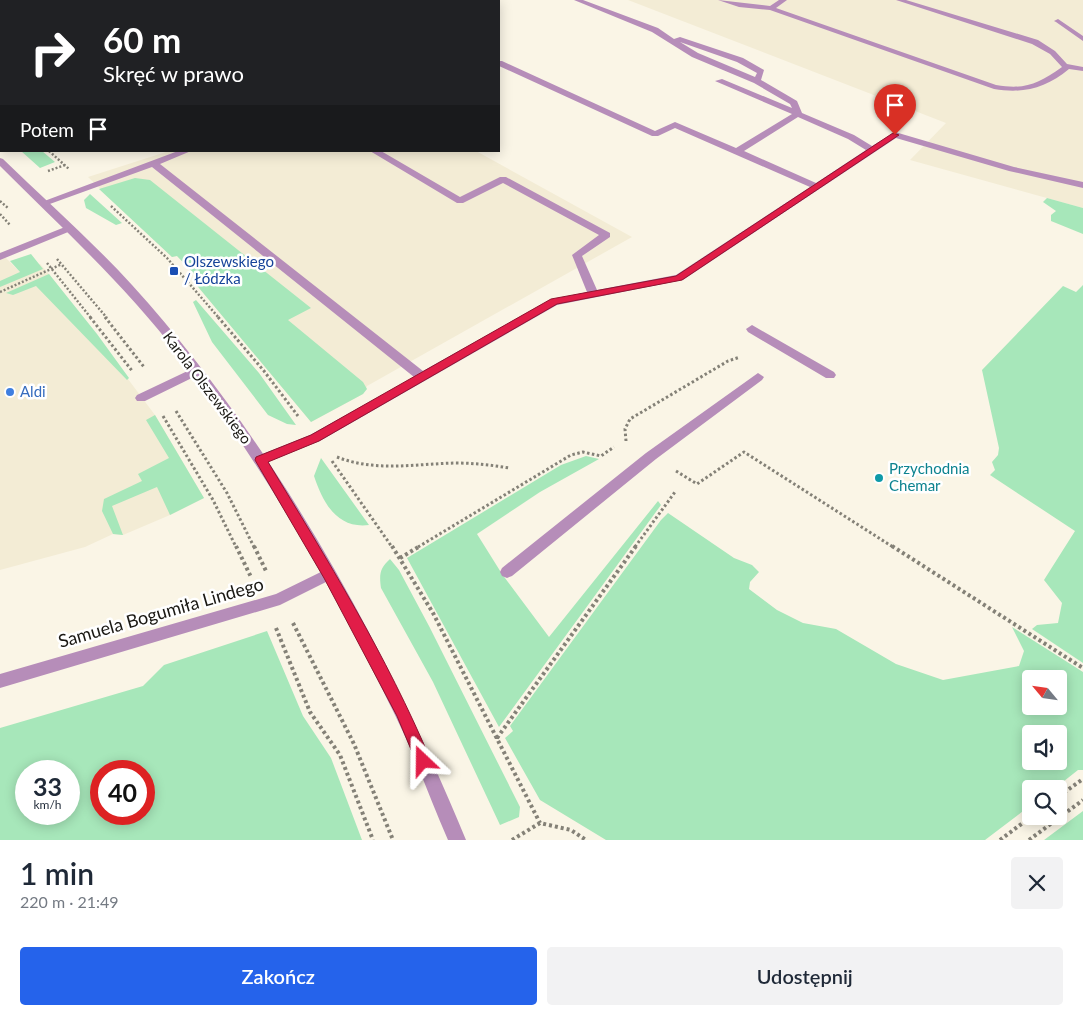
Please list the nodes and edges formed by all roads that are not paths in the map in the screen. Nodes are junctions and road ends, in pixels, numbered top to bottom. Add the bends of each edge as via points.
1 (577, 0) edge
2 (721, 0) edge
3 (784, 0) edge
4 (898, 0) edge
5 (770, 8) junction
6 (1058, 21) dead end
7 (665, 36) junction
8 (1083, 39) edge
9 (500, 63) edge
10 (1065, 66) junction
11 (1083, 69) edge
12 (757, 80) junction
13 (719, 81) dead end
14 (798, 114) junction
15 (872, 150) junction
16 (737, 151) junction
17 (184, 152) edge
18 (376, 152) edge
19 (0, 161) edge
20 (154, 164) junction
21 (1083, 185) edge
22 (817, 187) junction
23 (44, 202) junction
24 (70, 228) junction
25 (0, 257) edge
26 (592, 294) junction
27 (752, 330) dead end
28 (196, 371) junction
29 (830, 375) dead end
30 (422, 377) junction
31 (758, 377) dead end
32 (144, 396) road end
33 (260, 460) junction
34 (507, 572) dead end
35 (329, 574) junction
36 (0, 681) edge
37 (457, 840) edge

1 - 7 street
2 - 5 street
3 - 5 street
4 - 10 street via 1035,42 1049,49
5 - 10 street via 994,87 1015,91 1034,88
6 - 8 street
7 - 12 street via 695,55
7 - 12 street via 740,60 761,72
9 - 16 street via 656,134 675,125
10 - 11 street
12 - 14 street via 794,102
13 - 14 street
14 - 15 street via 851,137
14 - 16 street
15 - 21 street via 895,135 1012,169
15 - 22 street
16 - 22 street
17 - 20 street
18 - 26 street via 460,201 503,179 606,235 577,255
19 - 23 street, Karola Olszewskiego
20 - 23 street
20 - 30 street
22 - 26 street via 679,278
23 - 24 street, Karola Olszewskiego
24 - 25 street
24 - 28 street, Karola Olszewskiego via 128,286
26 - 30 street via 554,302
27 - 29 street
28 - 32 street
28 - 33 street, Karola Olszewskiego
30 - 33 street via 315,438
31 - 34 street via 651,456
33 - 35 street, Karola Olszewskiego
35 - 36 street, Samuela Bogumiła Lindego via 264,604
35 - 37 street, Karola Olszewskiego via 402,712

